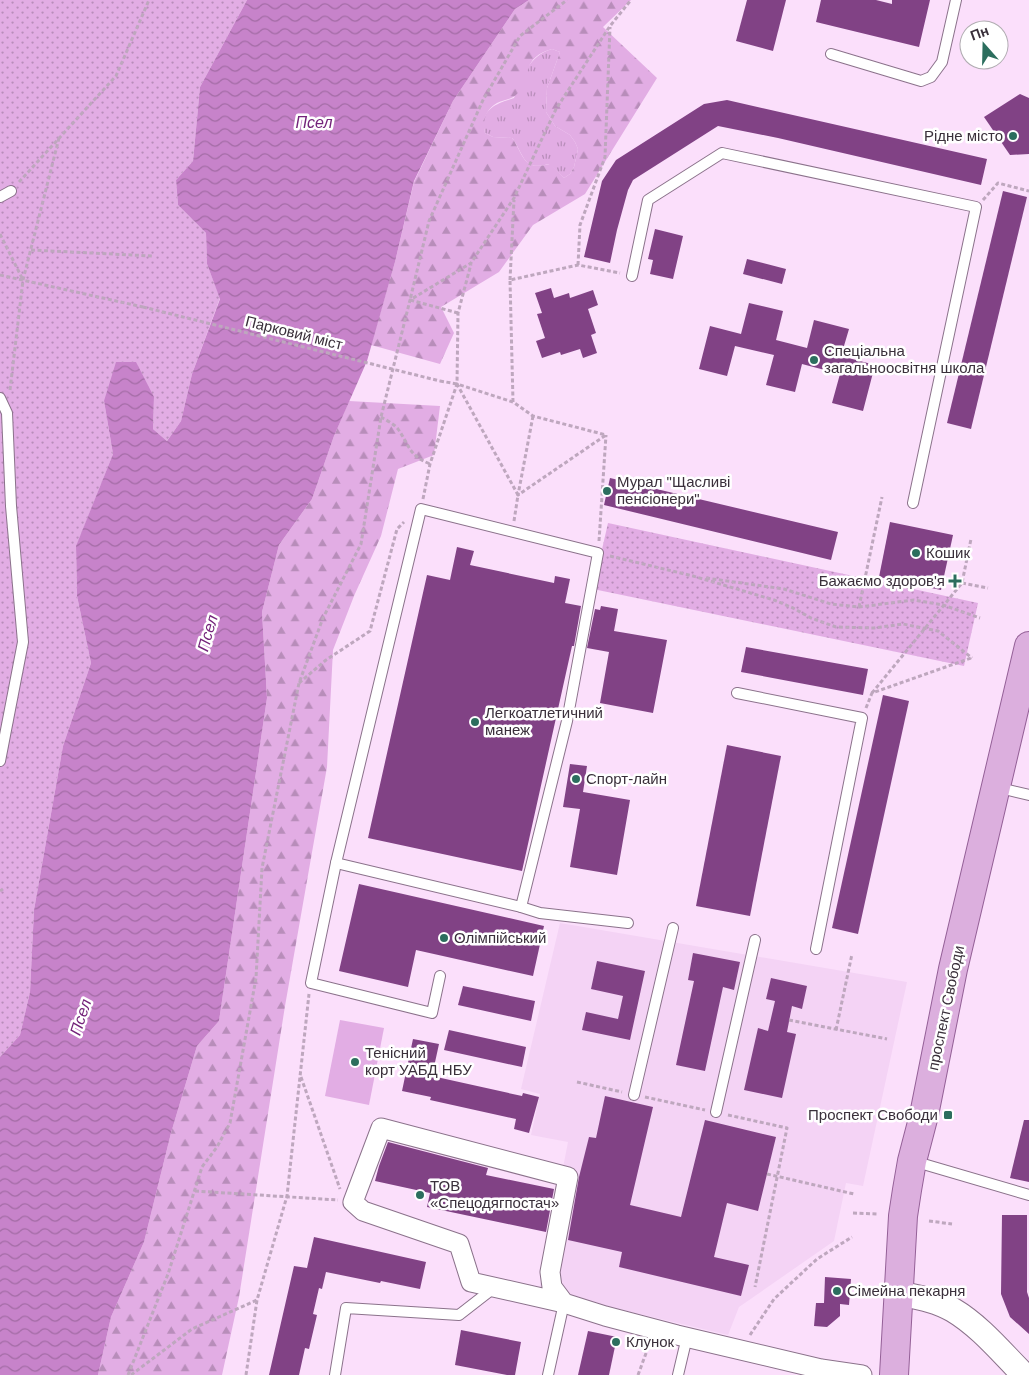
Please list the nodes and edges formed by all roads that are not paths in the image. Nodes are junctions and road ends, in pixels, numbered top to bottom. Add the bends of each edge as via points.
1 (956, 0) edge
2 (831, 54) dead end
3 (11, 191) road end
4 (0, 197) edge
5 (632, 276) road end
6 (0, 398) edge
7 (913, 503) dead end
8 (1029, 646) edge
9 (737, 693) dead end
10 (0, 762) edge
11 (996, 787) junction
12 (1029, 795) edge
13 (336, 863) junction
14 (521, 907) junction
15 (628, 923) dead end
16 (674, 928) dead end
17 (755, 940) dead end
18 (816, 949) dead end
19 (440, 976) dead end
20 (634, 1095) road end
21 (716, 1112) road end
22 (912, 1161) junction
23 (1029, 1195) edge
24 (495, 1287) junction
25 (898, 1293) junction
26 (564, 1303) junction
27 (687, 1337) junction
28 (335, 1375) edge
29 (548, 1375) edge
30 (678, 1375) edge
31 (862, 1375) edge
32 (894, 1375) edge
33 (1024, 1375) edge

1 - 2 lane via 942,62 932,77 921,81
3 - 4 lane
5 - 7 lane via 648,200 722,153 976,208
6 - 10 lane via 7,413 23,642
8 - 11 main road, проспект Свободи
9 - 18 lane via 862,718
11 - 12 lane
11 - 22 main road, проспект Свободи
13 - 14 lane
13 - 14 lane via 421,509 598,553 567,720
13 - 19 lane via 310,983 432,1013
14 - 15 lane via 540,913
16 - 20 lane
17 - 21 lane
22 - 23 lane
22 - 25 main road, проспект Свободи via 903,1216
24 - 26 street
24 - 26 street via 471,1282 459,1244 363,1211 352,1201 381,1128 568,1177 550,1272 552,1287
24 - 28 lane via 459,1315 346,1308
25 - 32 main road, проспект Свободи
25 - 33 street via 922,1298 954,1311 978,1329
26 - 27 street
26 - 29 lane
27 - 30 lane
27 - 31 street

